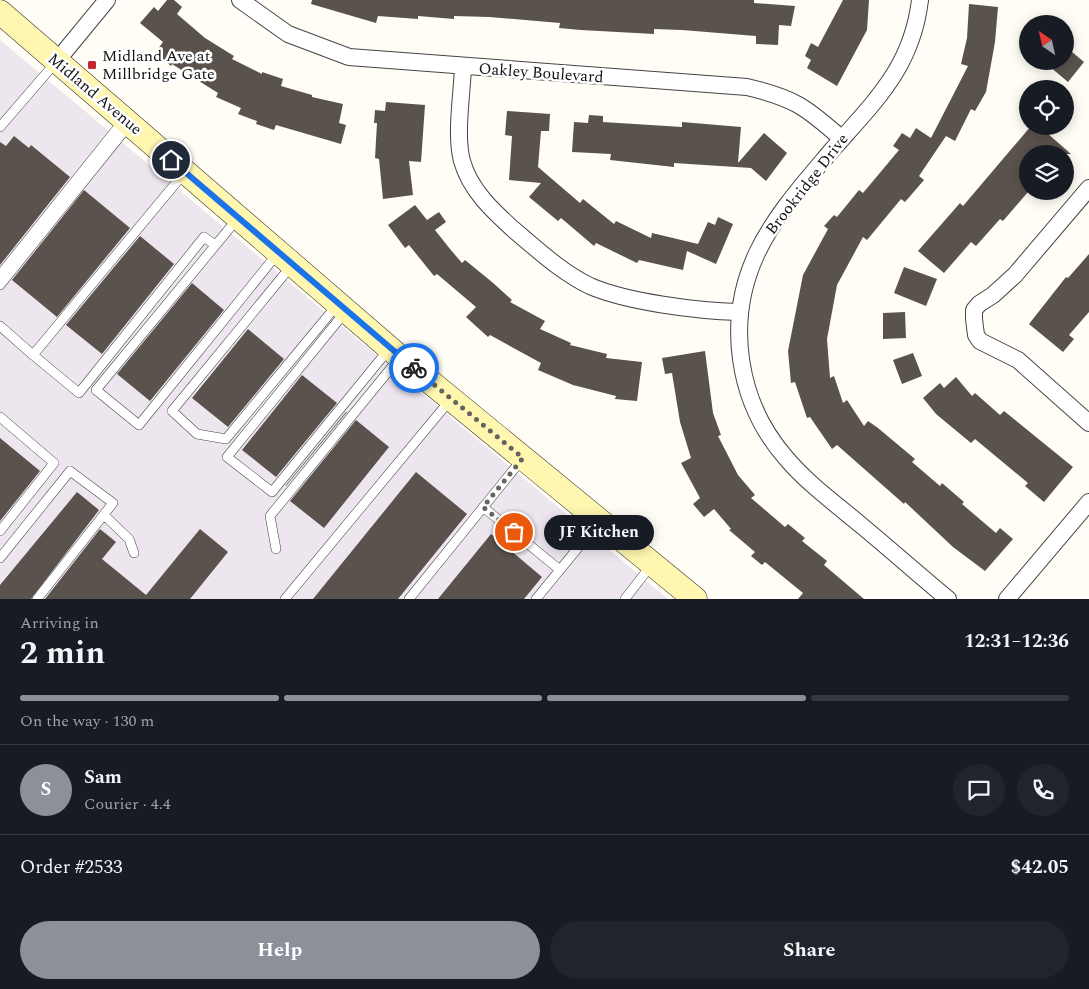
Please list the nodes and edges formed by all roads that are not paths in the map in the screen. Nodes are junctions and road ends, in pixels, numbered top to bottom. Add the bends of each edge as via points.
1 (107, 0) edge
2 (240, 0) edge
3 (920, 0) edge
4 (5, 20) edge
5 (56, 62) junction
6 (463, 67) junction
7 (127, 122) junction
8 (0, 127) edge
9 (842, 139) junction
10 (185, 172) junction
11 (1089, 188) edge
12 (238, 218) junction
13 (215, 245) junction
14 (285, 258) junction
15 (0, 275) edge
16 (0, 285) edge
17 (342, 307) junction
18 (738, 312) junction
19 (0, 326) edge
20 (395, 352) junction
21 (33, 355) junction
22 (452, 399) junction
23 (0, 417) edge
24 (1089, 423) edge
25 (523, 458) junction
26 (1089, 502) edge
27 (483, 507) junction
28 (104, 515) junction
29 (600, 521) junction
30 (0, 531) edge
31 (276, 549) dead end
32 (134, 553) dead end
33 (0, 558) edge
34 (653, 564) junction
35 (560, 570) junction
36 (36, 599) edge
37 (286, 599) edge
38 (409, 599) edge
39 (536, 599) edge
40 (624, 599) edge
41 (695, 599) edge
42 (948, 599) edge
43 (1007, 599) edge

1 - 5 street
2 - 6 street, Oakley Boulevard via 288,34 349,58
3 - 9 street, Brookridge Drive via 910,40 894,76 882,95
4 - 5 main road, Midland Avenue
5 - 7 main road, Midland Avenue
5 - 8 lane
6 - 9 street, Oakley Boulevard via 747,87 777,94 800,105
6 - 18 street via 462,160 471,184 486,203 545,258 588,285 626,298
7 - 10 main road, Midland Avenue
7 - 15 lane
7 - 16 lane
9 - 18 street, Brookridge Drive via 772,226 751,267
10 - 12 main road, Midland Avenue
10 - 21 lane
11 - 24 street via 1015,275 979,304 974,310 974,319 980,341 1018,360
12 - 13 lane
12 - 14 main road, Midland Avenue
13 - 14 lane via 96,390 139,425
13 - 21 lane via 204,237 78,393
14 - 17 main road, Midland Avenue
14 - 17 lane via 172,411 197,434 226,439
17 - 20 main road, Midland Avenue
17 - 20 lane via 227,457 272,492
18 - 42 street, Brookridge Drive via 744,380 752,403 777,446 812,484
19 - 21 lane
20 - 22 main road, Midland Avenue
20 - 31 lane via 270,516
22 - 25 main road, Midland Avenue
22 - 37 lane
23 - 30 lane via 54,463
25 - 27 lane
25 - 29 main road, Midland Avenue
26 - 43 street
27 - 35 lane
27 - 38 lane
28 - 32 lane via 129,539
28 - 33 lane via 113,503 70,471
28 - 36 lane
29 - 34 main road, Midland Avenue
29 - 35 lane
34 - 40 lane
34 - 41 main road, Midland Avenue
35 - 39 lane

